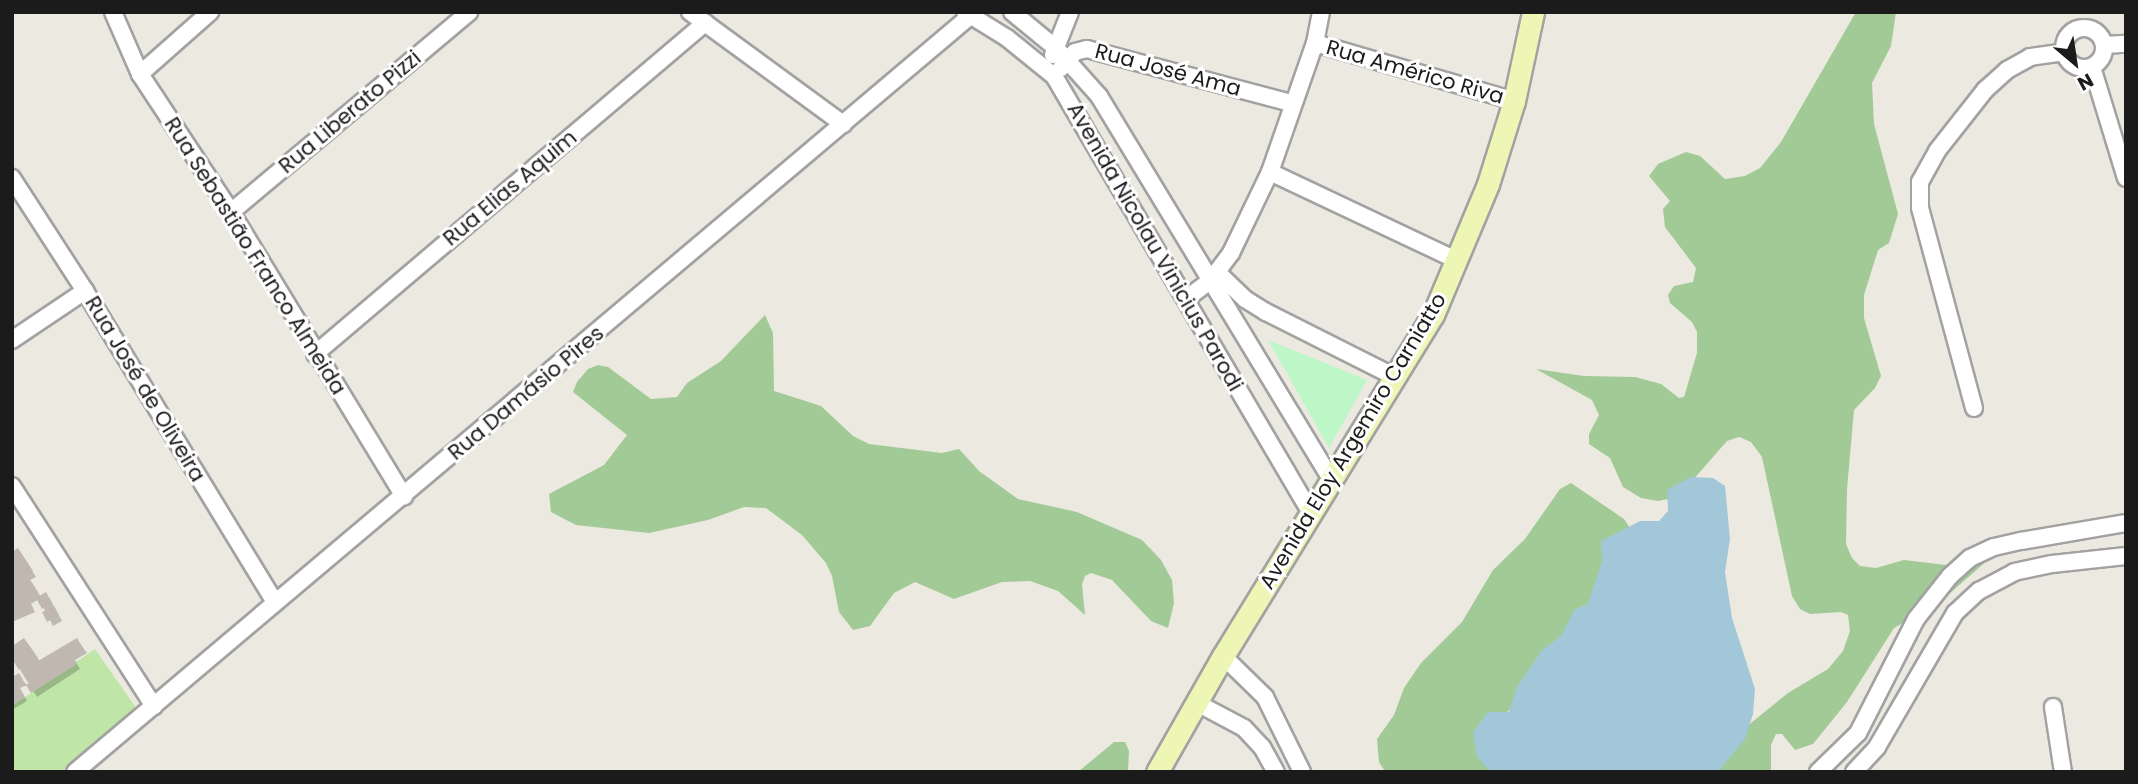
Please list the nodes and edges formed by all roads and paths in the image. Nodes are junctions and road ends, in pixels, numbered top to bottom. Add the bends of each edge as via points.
1 (113, 12) edge
2 (209, 12) edge
3 (469, 12) edge
4 (690, 12) edge
5 (1012, 12) edge
6 (1070, 12) edge
7 (1321, 12) edge
8 (1533, 12) edge
9 (2073, 12) edge
10 (971, 14) edge
11 (705, 23) junction
12 (2074, 30) junction
13 (1315, 43) junction
14 (2126, 44) edge
15 (2104, 45) junction
16 (2064, 52) junction
17 (1063, 54) junction
18 (2092, 67) junction
19 (1049, 73) junction
20 (140, 74) junction
21 (1514, 100) junction
22 (1292, 103) junction
23 (843, 124) junction
24 (1270, 172) junction
25 (12, 178) edge
26 (2126, 178) edge
27 (231, 212) junction
28 (1458, 261) junction
29 (1213, 276) junction
30 (85, 291) junction
31 (1186, 299) junction
32 (12, 340) edge
33 (315, 354) junction
34 (1395, 377) junction
35 (1974, 408) dead end
36 (1332, 481) junction
37 (12, 486) edge
38 (404, 496) junction
39 (1311, 513) junction
40 (2126, 523) edge
41 (2126, 556) edge
42 (274, 601) junction
43 (1223, 656) junction
44 (1197, 703) junction
45 (154, 706) junction
46 (2053, 707) dead end
47 (75, 772) edge
48 (1157, 772) edge
49 (1276, 772) edge
50 (1302, 772) edge
51 (1818, 772) edge
52 (1854, 772) edge
53 (2063, 772) edge

1 - 20 street, Rua Sebastião Franco Almeida
2 - 20 street
3 - 27 street, Rua Liberato Pizzi
4 - 11 street
5 - 17 street, Avenida Nicolau Vinicius Parodi
6 - 17 street
7 - 13 street
8 - 21 street, Avenida Eloy Argemiro Carniatto
9 - 12 street
10 - 19 street, Avenida Nicolau Vinicius Parodi
10 - 23 street, Rua Damásio Pires
11 - 23 street
11 - 33 street, Rua Elias Aquim
12 - 15 street via 2092,30
12 - 16 street via 2065,41
13 - 21 street, Rua Américo Riva
13 - 22 street
14 - 15 street
15 - 18 street via 2102,57
16 - 18 street via 2072,65
16 - 35 street via 2030,57 1984,90 1920,181 1920,208
17 - 19 street
17 - 22 street, Rua José Ama via 1087,48
17 - 29 street, Avenida Nicolau Vinicius Parodi via 1099,96
18 - 26 street
19 - 31 street, Avenida Nicolau Vinicius Parodi
20 - 27 street, Rua Sebastião Franco Almeida
21 - 28 street, Avenida Eloy Argemiro Carniatto
22 - 24 street
23 - 38 street, Rua Damásio Pires
24 - 28 street
24 - 29 street via 1240,236
25 - 30 street, Rua José de Oliveira
27 - 33 street, Rua Sebastião Franco Almeida
28 - 34 street, Avenida Eloy Argemiro Carniatto via 1433,315
29 - 31 street
29 - 34 street via 1266,312
29 - 36 street, Avenida Nicolau Vinicius Parodi
30 - 32 street
30 - 42 street, Rua José de Oliveira
31 - 39 street, Avenida Nicolau Vinicius Parodi
33 - 38 street, Rua Sebastião Franco Almeida
34 - 36 street, Avenida Eloy Argemiro Carniatto
36 - 39 street, Avenida Eloy Argemiro Carniatto
37 - 45 street
38 - 42 street, Rua Damásio Pires
39 - 43 street, Avenida Eloy Argemiro Carniatto
40 - 51 street via 1994,547 1970,558 1916,619 1858,733
41 - 52 street via 2014,572 1979,591 1955,613 1877,747
42 - 45 street, Rua Damásio Pires
43 - 44 street, Avenida Eloy Argemiro Carniatto
43 - 50 street via 1265,697
44 - 48 street, Avenida Eloy Argemiro Carniatto
44 - 49 street via 1244,728
45 - 47 street, Rua Damásio Pires
46 - 53 street

